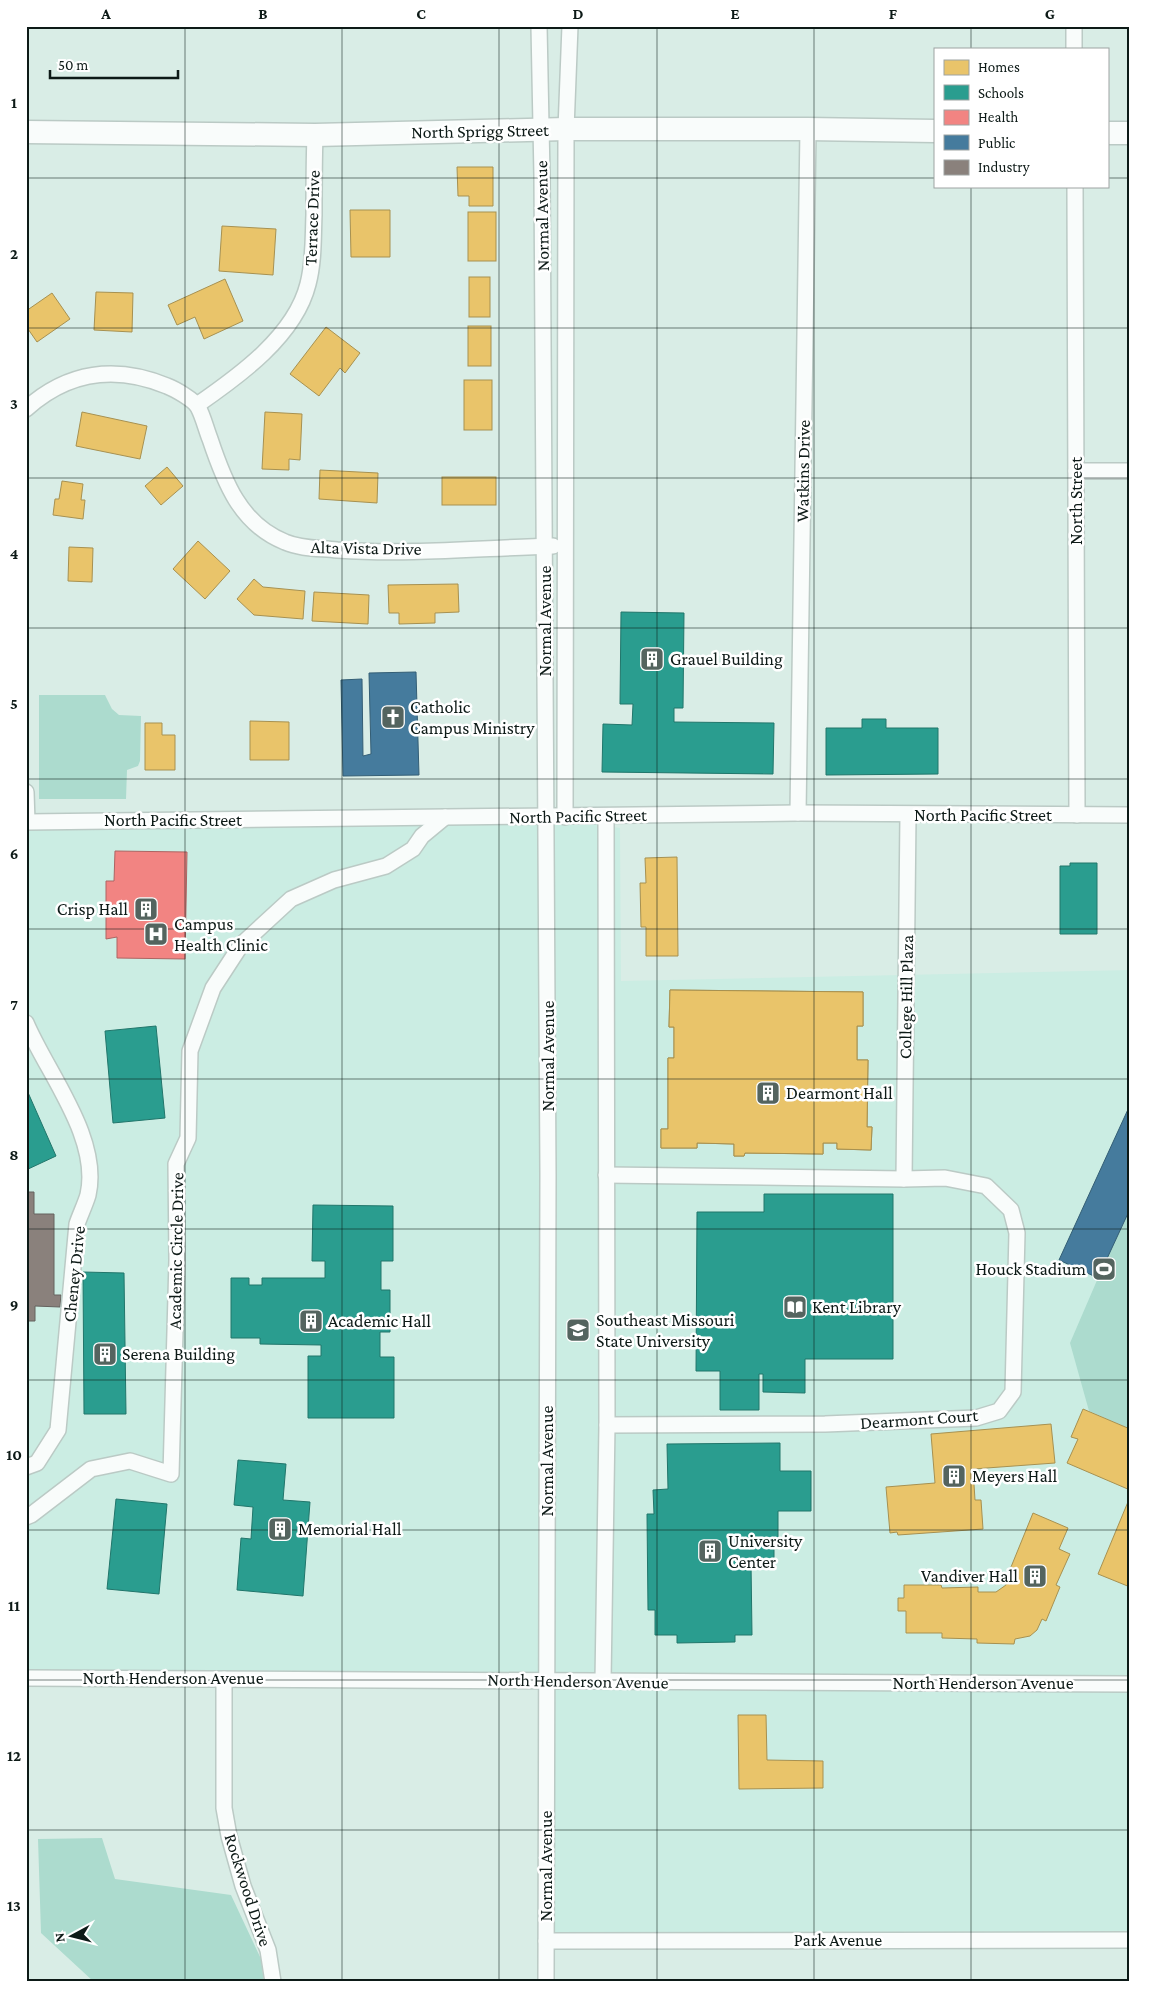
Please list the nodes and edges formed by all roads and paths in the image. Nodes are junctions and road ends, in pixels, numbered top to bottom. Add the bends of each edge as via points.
1 (539, 26) edge
2 (570, 26) edge
3 (1074, 26) edge
4 (1074, 48) edge
5 (566, 129) junction
6 (808, 129) junction
7 (541, 130) junction
8 (934, 131) edge
9 (26, 132) edge
10 (1108, 133) edge
11 (1130, 133) edge
12 (315, 135) junction
13 (1075, 188) edge
14 (197, 405) junction
15 (26, 409) edge
16 (1076, 471) junction
17 (1130, 471) edge
18 (545, 546) junction
19 (565, 546) junction
20 (26, 792) edge
21 (798, 813) junction
22 (908, 814) junction
23 (1130, 815) edge
24 (546, 816) junction
25 (565, 816) junction
26 (606, 816) junction
27 (1077, 816) junction
28 (445, 817) junction
29 (27, 822) edge
30 (26, 1023) edge
31 (606, 1175) junction
32 (904, 1179) junction
33 (607, 1425) junction
34 (26, 1467) edge
35 (26, 1517) edge
36 (26, 1678) edge
37 (224, 1678) junction
38 (547, 1680) junction
39 (603, 1681) junction
40 (1130, 1684) edge
41 (1130, 1940) edge
42 (546, 1941) junction
43 (273, 1982) edge
44 (546, 1982) edge

1 - 7 street, Normal Avenue
2 - 5 street, Normal Avenue
3 - 4 street
5 - 6 main road, North Sprigg Street
5 - 7 main road, North Sprigg Street
5 - 19 street, Normal Avenue
6 - 8 main road, North Sprigg Street
6 - 21 street, Watkins Drive
7 - 12 main road, North Sprigg Street
7 - 18 street, Normal Avenue
9 - 12 main road, North Sprigg Street
10 - 11 main road
12 - 14 street, Terrace Drive via 313,255 301,304 265,354
13 - 16 street, North Street
14 - 15 street via 174,388 150,379 108,373 70,382
14 - 18 street, Alta Vista Drive via 232,496 250,518 273,537 285,542 300,547 366,552
16 - 17 street
16 - 27 street, North Street
18 - 19 street, Alta Vista Drive
18 - 24 street, Normal Avenue
19 - 25 street, Normal Avenue
20 - 29 street
21 - 22 street, North Pacific Street
21 - 26 street, North Pacific Street
22 - 27 street, North Pacific Street
22 - 32 street, College Hill Plaza
23 - 27 street, North Pacific Street
24 - 25 street, North Pacific Street
24 - 28 street, North Pacific Street
24 - 38 street, Normal Avenue
25 - 26 street, North Pacific Street
26 - 31 street
28 - 29 street, North Pacific Street
28 - 35 street, Academic Circle Drive via 422,836 413,849 386,866 334,880 291,899 241,945 213,988 190,1051 188,1138 176,1164 177,1260 171,1474 130,1461 91,1469
30 - 34 street, Cheney Drive via 80,1127 89,1167 88,1194 77,1224 58,1430 37,1463
31 - 32 street, Dearmont Court
31 - 33 street
32 - 33 street, Dearmont Court via 945,1178 986,1186 1011,1210 1017,1233 1013,1392 999,1411 976,1418 825,1424
33 - 39 street
36 - 37 street, North Henderson Avenue
37 - 38 street, North Henderson Avenue
37 - 43 street, Rockwood Drive via 224,1808 243,1886 268,1950
38 - 39 street, North Henderson Avenue
38 - 42 street, Normal Avenue
39 - 40 street, North Henderson Avenue
41 - 42 street, Park Avenue
42 - 44 street, Normal Avenue

